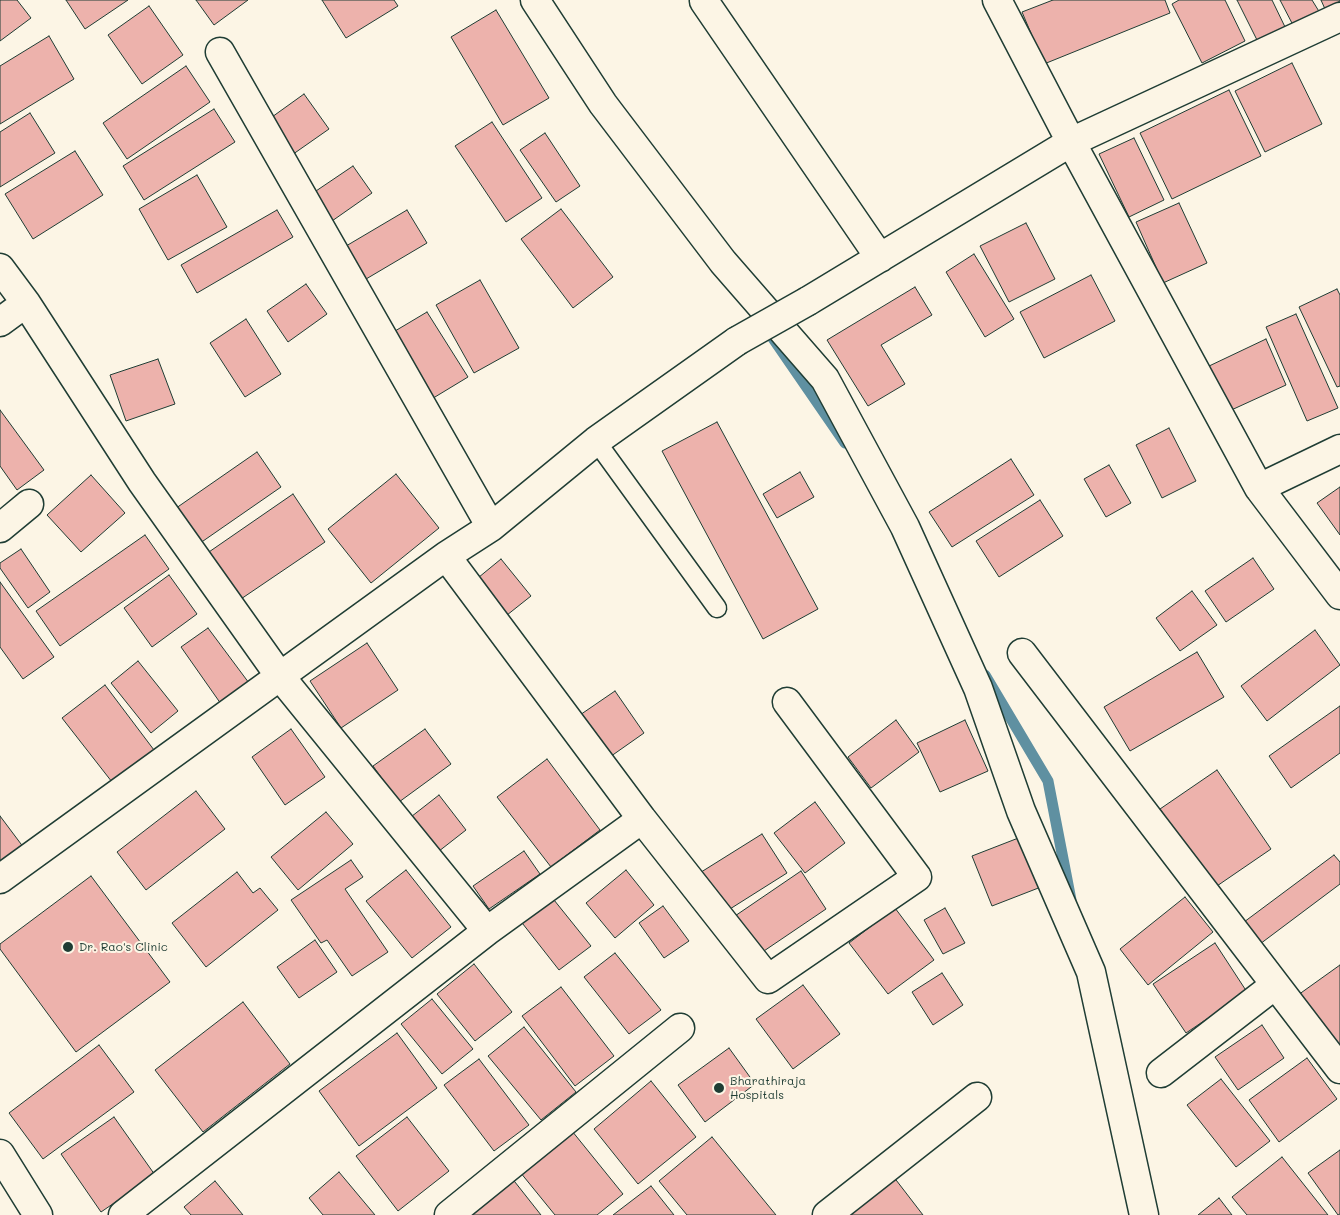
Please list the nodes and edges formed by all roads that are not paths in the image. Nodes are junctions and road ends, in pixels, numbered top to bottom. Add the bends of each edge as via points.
1 (534, 0) edge
2 (997, 0) edge
3 (704, 1) edge
4 (1340, 17) edge
5 (220, 52) dead end
6 (1070, 142) junction
7 (880, 258) junction
8 (0, 268) edge
9 (26, 303) junction
10 (0, 322) edge
11 (596, 441) junction
12 (1340, 449) edge
13 (1259, 488) junction
14 (29, 504) dead end
15 (492, 527) junction
16 (0, 528) edge
17 (446, 556) junction
18 (1340, 594) edge
19 (717, 608) dead end
20 (1022, 653) dead end
21 (279, 675) junction
22 (787, 702) dead end
23 (642, 819) junction
24 (0, 879) edge
25 (487, 932) junction
26 (1275, 985) junction
27 (680, 1028) dead end
28 (1340, 1069) edge
29 (1161, 1073) dead end
30 (977, 1097) dead end
31 (0, 1154) edge
32 (38, 1215) edge
33 (123, 1215) edge
34 (449, 1215) edge
35 (827, 1215) edge
36 (1144, 1215) edge

1 - 36 street via 603,104 723,262 825,380 905,528 978,688 1021,811 1091,972
2 - 6 street
3 - 7 street
4 - 6 street
5 - 15 street
6 - 7 street
6 - 13 street
7 - 11 street, bridge via 737,341
8 - 9 street
9 - 10 street
9 - 21 street via 142,482
11 - 15 street
11 - 19 lane
12 - 13 street
13 - 18 street
14 - 16 street
15 - 17 street
17 - 21 street
17 - 23 street
20 - 26 street
21 - 24 street
21 - 25 street
22 - 23 street via 917,877 768,979
23 - 25 street
25 - 33 street
26 - 28 street
26 - 29 street
27 - 34 street
30 - 35 street
31 - 32 street

